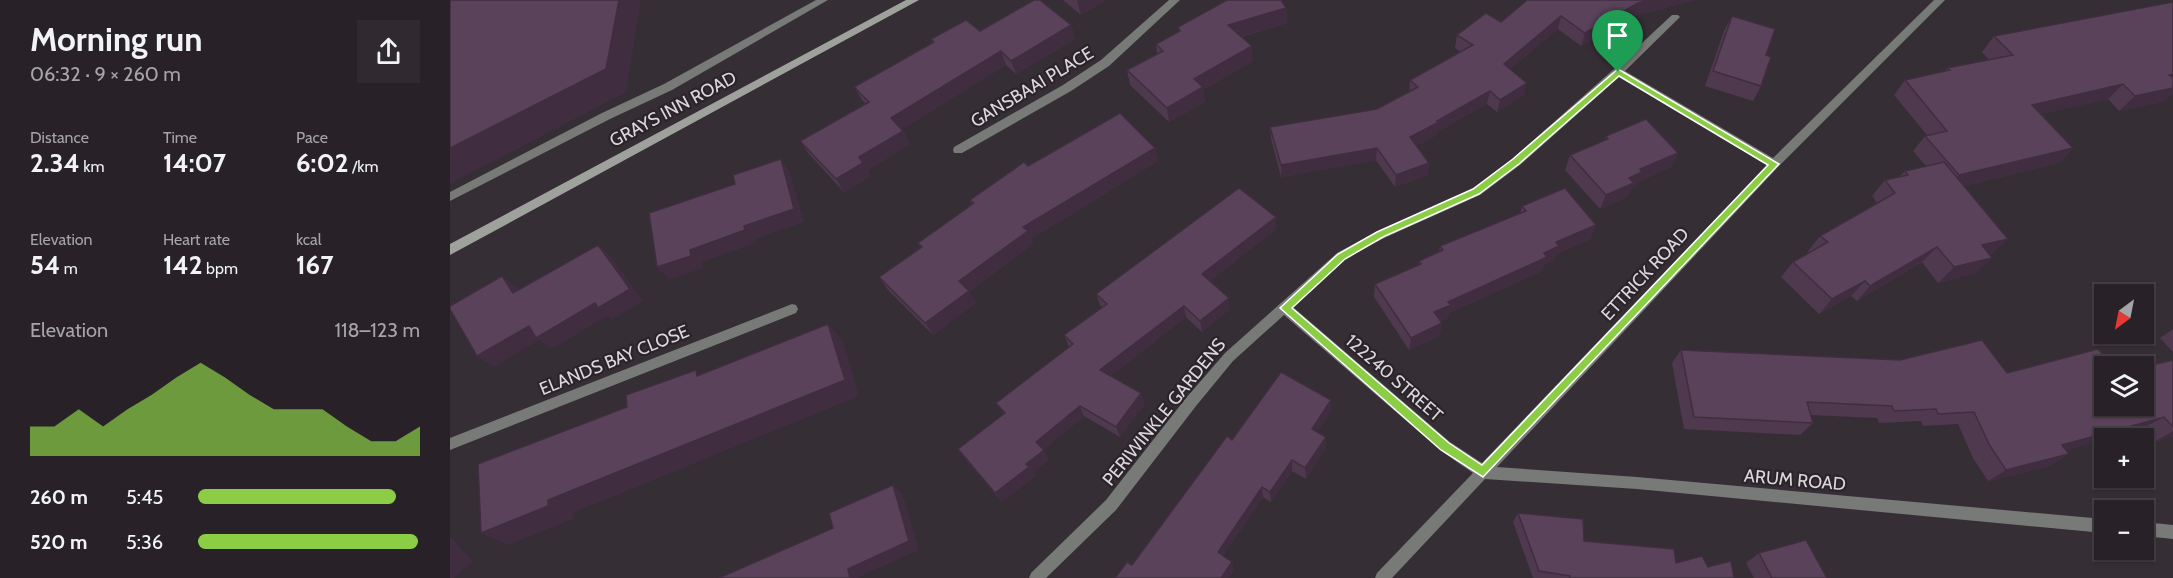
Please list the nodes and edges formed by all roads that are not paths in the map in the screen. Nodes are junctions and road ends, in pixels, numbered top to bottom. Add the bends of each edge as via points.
1 (823, 0) edge
2 (914, 0) edge
3 (1175, 0) edge
4 (1940, 0) edge
5 (1675, 16) dead end
6 (1618, 72) junction
7 (958, 150) dead end
8 (1774, 164) junction
9 (450, 197) edge
10 (450, 250) edge
11 (1285, 308) junction
12 (792, 309) dead end
13 (450, 444) edge
14 (1483, 472) junction
15 (2094, 525) edge
16 (2154, 530) edge
17 (2173, 532) edge
18 (1036, 578) edge
19 (1382, 578) edge

1 - 9 street via 668,87
2 - 10 street, GRAYS INN ROAD
3 - 7 street, GANSBAAI PLACE via 1105,63
4 - 8 street, ETTRICK ROAD
5 - 6 street, PERIWINKLE GARDENS
6 - 8 street
6 - 11 street, PERIWINKLE GARDENS via 1476,192 1341,256
8 - 14 street, ETTRICK ROAD
11 - 14 street, 122240 STREET via 1445,447
11 - 18 street, PERIWINKLE GARDENS via 1228,357 1112,505
12 - 13 street, ELANDS BAY CLOSE
14 - 15 street, ARUM ROAD
14 - 19 street, ETTRICK ROAD
16 - 17 street

